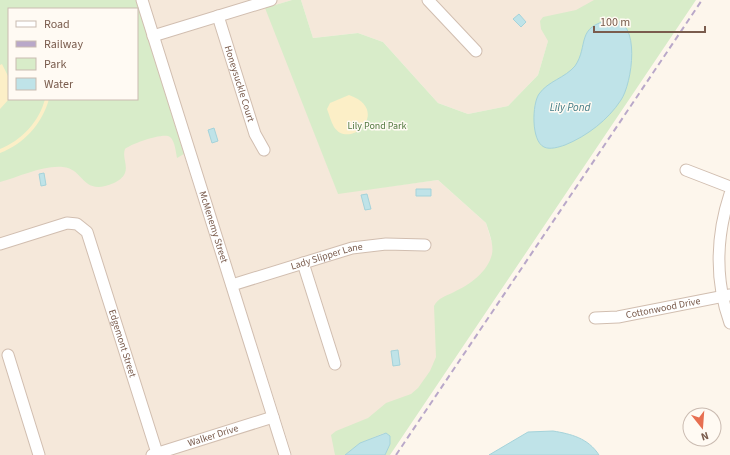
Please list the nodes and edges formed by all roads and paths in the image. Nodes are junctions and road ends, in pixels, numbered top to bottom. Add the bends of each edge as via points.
1 (142, 0) edge
2 (271, 0) edge
3 (428, 0) edge
4 (218, 16) junction
5 (153, 36) junction
6 (476, 51) dead end
7 (264, 150) dead end
8 (686, 170) dead end
9 (730, 187) edge
10 (730, 194) edge
11 (0, 244) edge
12 (425, 245) dead end
13 (303, 263) junction
14 (232, 285) junction
15 (727, 296) edge
16 (595, 318) dead end
17 (730, 323) edge
18 (8, 355) dead end
19 (335, 364) dead end
20 (273, 417) junction
21 (155, 454) edge
22 (40, 455) edge
23 (285, 455) edge

1 - 5 street, McMenemy Street
2 - 4 street
3 - 6 street
4 - 5 street
4 - 7 street, Honeysuckle Court via 256,135
5 - 14 street, McMenemy Street
8 - 9 street
10 - 15 street via 722,225 719,275
11 - 21 street, Edgemont Street via 67,223 80,225 88,234
12 - 13 street, Lady Slipper Lane via 366,245
13 - 14 street, Lady Slipper Lane
13 - 19 street
14 - 20 street, McMenemy Street
15 - 16 street, Cottonwood Drive via 618,317
15 - 17 street
18 - 22 street
20 - 21 street, Walker Drive
20 - 23 street, McMenemy Street

